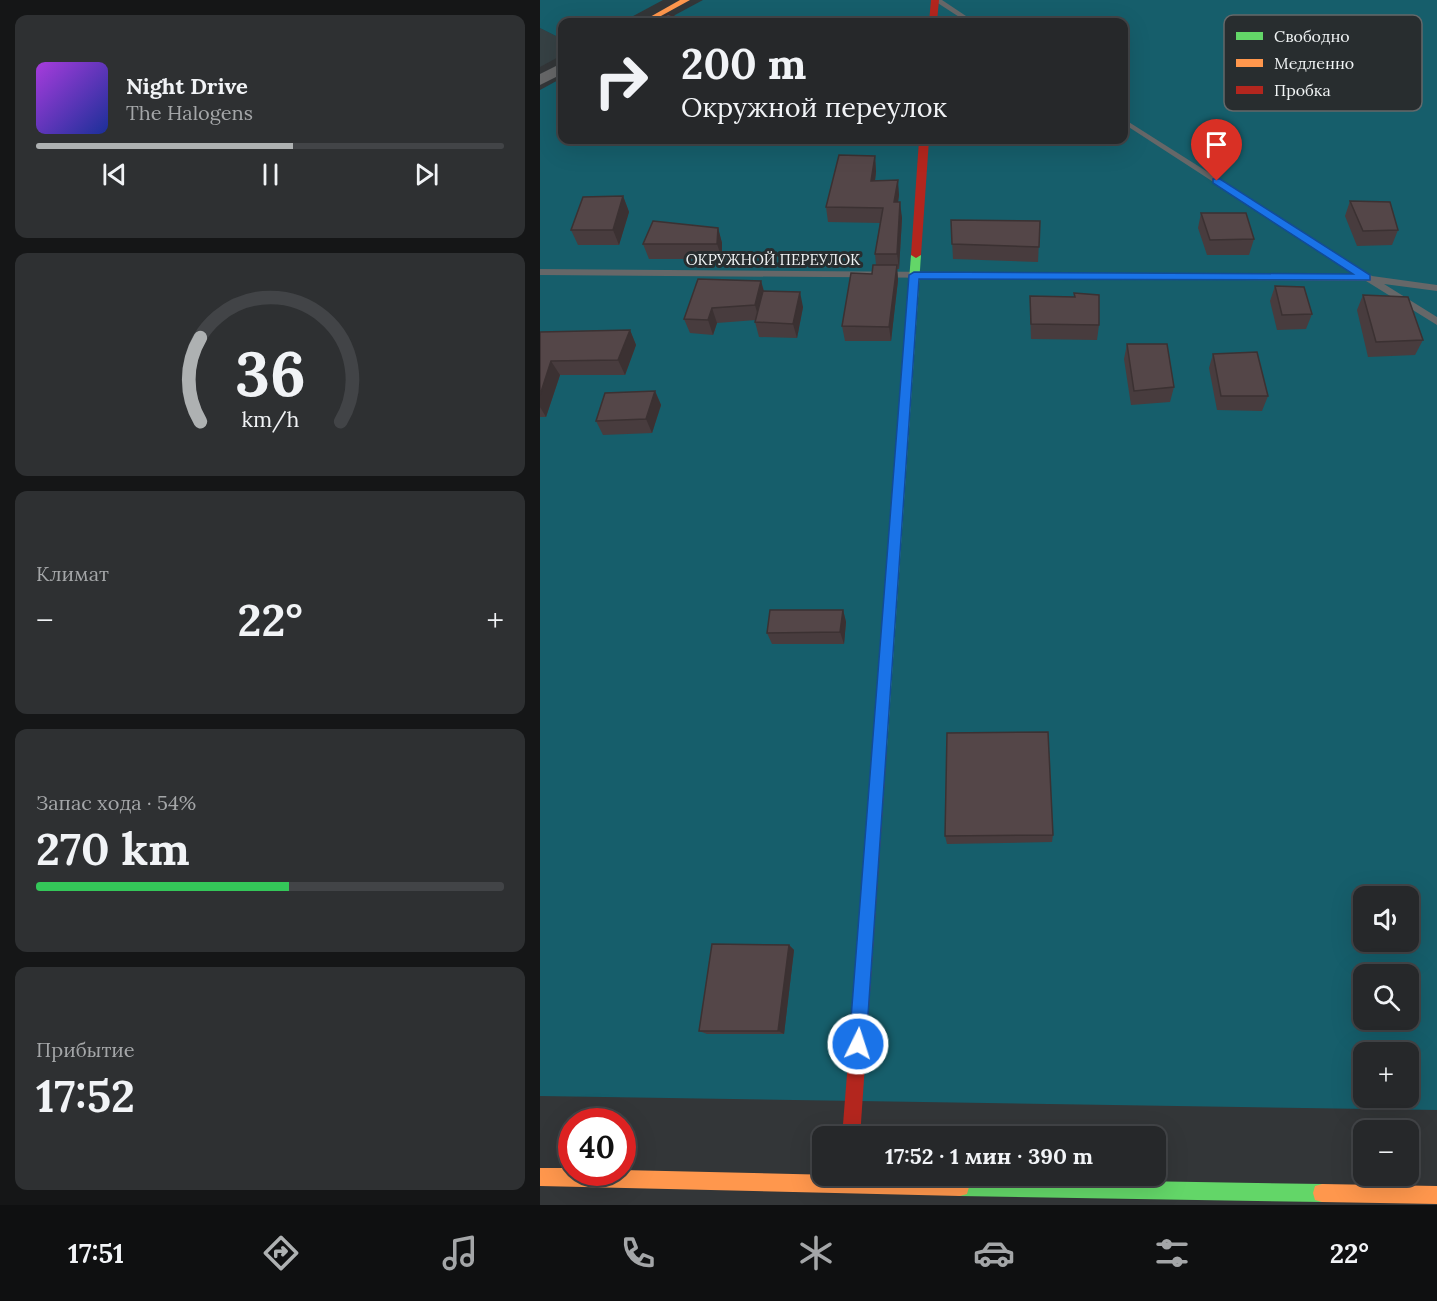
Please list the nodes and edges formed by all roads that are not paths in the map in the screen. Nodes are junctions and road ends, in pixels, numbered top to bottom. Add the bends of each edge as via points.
1 (662, 0) edge
2 (936, 0) edge
3 (681, 3) edge
4 (653, 18) edge
5 (934, 18) edge
6 (965, 18) edge
7 (558, 70) edge
8 (540, 80) edge
9 (1128, 124) edge
10 (924, 144) edge
11 (540, 272) edge
12 (914, 275) junction
13 (1366, 278) junction
14 (1437, 288) edge
15 (1437, 322) edge
16 (852, 1126) edge
17 (540, 1177) edge
18 (1437, 1195) edge

1 - 3 lane
2 - 5 street
2 - 6 lane
3 - 4 street
7 - 8 street
9 - 13 lane
10 - 12 street
11 - 12 lane, ОКРУЖНОЙ ПЕРЕУЛОК
12 - 13 lane, ОКРУЖНОЙ ПЕРЕУЛОК
12 - 16 street
13 - 14 lane, ОКРУЖНОЙ ПЕРЕУЛОК
13 - 15 lane
17 - 18 street

